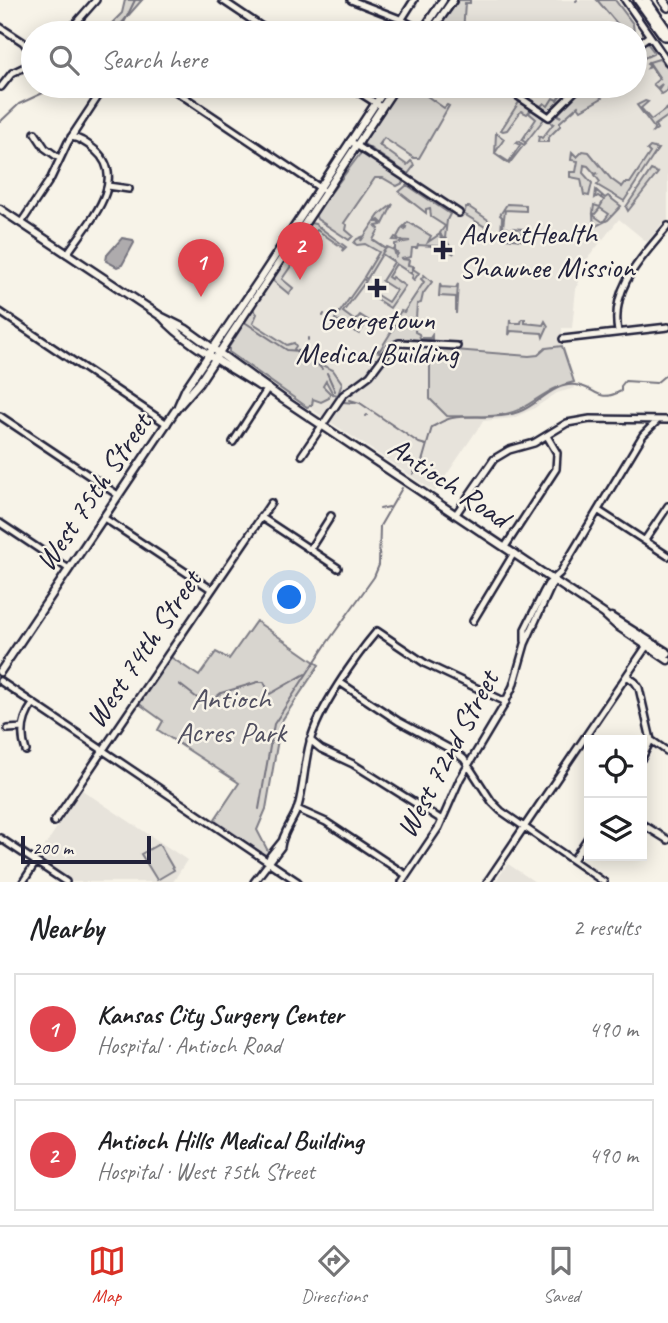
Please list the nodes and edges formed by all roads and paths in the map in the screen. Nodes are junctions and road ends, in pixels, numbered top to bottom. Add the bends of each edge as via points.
1 (96, 0) edge
2 (222, 0) edge
3 (351, 0) edge
4 (414, 0) edge
5 (443, 0) edge
6 (453, 0) edge
7 (625, 0) edge
8 (638, 0) edge
9 (646, 0) edge
10 (663, 0) edge
11 (365, 3) edge
12 (668, 7) edge
13 (400, 19) junction
14 (78, 21) edge
15 (253, 21) edge
16 (404, 21) edge
17 (432, 21) edge
18 (435, 21) edge
19 (639, 21) edge
20 (0, 27) edge
21 (647, 33) edge
22 (668, 34) edge
23 (649, 36) joint
24 (21, 42) edge
25 (668, 62) edge
26 (21, 68) edge
27 (1, 87) edge
28 (97, 98) edge
29 (186, 98) edge
30 (368, 98) edge
31 (382, 98) edge
32 (385, 98) edge
33 (521, 98) edge
34 (568, 98) edge
35 (379, 105) junction
36 (35, 132) dead end
37 (71, 137) junction
38 (350, 141) junction
39 (357, 146) junction
40 (59, 158) junction
41 (108, 186) junction
42 (319, 187) junction
43 (129, 189) dead end
44 (326, 192) junction
45 (0, 209) edge
46 (459, 213) dead end
47 (21, 223) junction
48 (668, 226) edge
49 (67, 254) junction
50 (0, 312) edge
51 (668, 327) edge
52 (618, 332) junction
53 (563, 339) dead end
54 (457, 346) dead end
55 (214, 353) junction
56 (268, 388) junction
57 (0, 416) edge
58 (640, 420) junction
59 (668, 420) edge
60 (657, 421) junction
61 (167, 424) junction
62 (323, 425) junction
63 (547, 436) junction
64 (642, 438) junction
65 (233, 442) dead end
66 (302, 455) dead end
67 (118, 495) junction
68 (271, 503) dead end
69 (668, 506) edge
70 (599, 511) junction
71 (456, 514) junction
72 (331, 516) dead end
73 (104, 517) junction
74 (261, 517) junction
75 (0, 523) edge
76 (645, 540) junction
77 (505, 547) junction
78 (310, 549) junction
79 (514, 554) junction
80 (668, 556) edge
81 (338, 568) dead end
82 (68, 569) junction
83 (554, 580) junction
84 (211, 589) junction
85 (473, 621) dead end
86 (649, 643) junction
87 (668, 653) edge
88 (668, 660) edge
89 (0, 672) edge
90 (627, 676) junction
91 (0, 681) edge
92 (341, 683) junction
93 (506, 702) junction
94 (33, 704) junction
95 (23, 728) junction
96 (8, 729) dead end
97 (310, 740) junction
98 (651, 740) junction
99 (647, 748) edge
100 (308, 749) junction
101 (321, 749) junction
102 (102, 750) junction
103 (26, 751) dead end
104 (668, 752) edge
105 (469, 766) junction
106 (298, 809) junction
107 (442, 820) junction
108 (54, 822) dead end
109 (647, 827) edge
110 (524, 828) junction
111 (0, 838) edge
112 (668, 840) edge
113 (584, 844) edge
114 (573, 860) junction
115 (36, 862) junction
116 (268, 862) junction
117 (406, 875) junction
118 (23, 882) edge
119 (66, 882) edge
120 (254, 882) edge
121 (298, 882) edge
122 (402, 882) edge
123 (487, 882) edge
124 (604, 882) edge

1 - 14 street
2 - 15 street
3 - 11 street
4 - 13 street
5 - 17 main road
6 - 18 main road
7 - 19 street
8 - 22 highway via 664,36
9 - 22 highway
10 - 12 highway
11 - 13 street
13 - 16 street
20 - 24 street
21 - 23 street
23 - 25 street
26 - 27 street
28 - 37 street
29 - 42 street
30 - 35 street
31 - 35 main road, West 75th Street
32 - 35 main road, West 75th Street
33 - 34 street via 549,117
35 - 38 main road, West 75th Street
35 - 39 main road, West 75th Street
36 - 40 street via 45,148
37 - 40 street
37 - 41 street via 102,158
38 - 39 street
38 - 42 main road, West 75th Street
39 - 44 main road, West 75th Street
39 - 46 street
40 - 47 street
41 - 43 street
41 - 49 street
42 - 44 street
42 - 55 main road, West 75th Street
44 - 55 main road, West 75th Street
45 - 47 main road, Antioch Road
47 - 49 main road, Antioch Road
48 - 52 street via 625,282 617,313
49 - 55 main road, Antioch Road
50 - 61 street
51 - 52 street
52 - 53 street
54 - 62 street via 393,345 370,375 343,395
55 - 56 main road, Antioch Road
55 - 61 main road, West 75th Street via 186,388
56 - 62 main road, Antioch Road
56 - 65 street
57 - 67 street
58 - 60 street
58 - 63 street via 576,420
58 - 64 street
59 - 60 street
60 - 64 street, West 72nd Street
61 - 67 main road, West 75th Street
62 - 66 street
62 - 71 main road, Antioch Road
63 - 71 street via 502,453
63 - 77 street via 557,453 556,469
64 - 70 street, West 72nd Street
67 - 73 main road, West 75th Street
68 - 74 street, West 74th Street
69 - 76 street
70 - 76 street
70 - 83 street, West 72nd Street
71 - 77 main road, Antioch Road
72 - 78 street
73 - 82 main road, West 75th Street
73 - 84 street
74 - 78 street
74 - 84 street, West 74th Street
75 - 82 street
76 - 80 street
77 - 79 main road, Antioch Road
78 - 81 street
79 - 83 main road, Antioch Road
79 - 85 street
82 - 89 main road, West 75th Street
83 - 86 main road, Antioch Road
83 - 93 street, West 72nd Street via 525,629 525,644
84 - 102 street, West 74th Street
86 - 87 main road, Antioch Road
86 - 88 main road, Antioch Road
86 - 90 street
90 - 98 street via 639,688
90 - 110 street
91 - 94 street
92 - 93 street via 377,631 426,664
92 - 97 street
92 - 105 street via 398,721 445,744
93 - 105 street, West 72nd Street
94 - 95 street
94 - 102 street
95 - 96 street
95 - 103 street
97 - 100 street
97 - 101 street
98 - 99 street
98 - 104 street
100 - 101 street
100 - 106 street
101 - 107 street
102 - 108 street, West 74th Street
102 - 116 street
105 - 107 street, West 72nd Street
105 - 110 street via 492,802
106 - 116 street
106 - 117 street via 327,822
107 - 117 street, West 72nd Street
109 - 112 street
110 - 114 street
110 - 123 street
111 - 115 street
113 - 114 street
114 - 124 street
115 - 118 street
115 - 119 street
116 - 120 street
116 - 121 street
117 - 122 street, West 72nd Street

